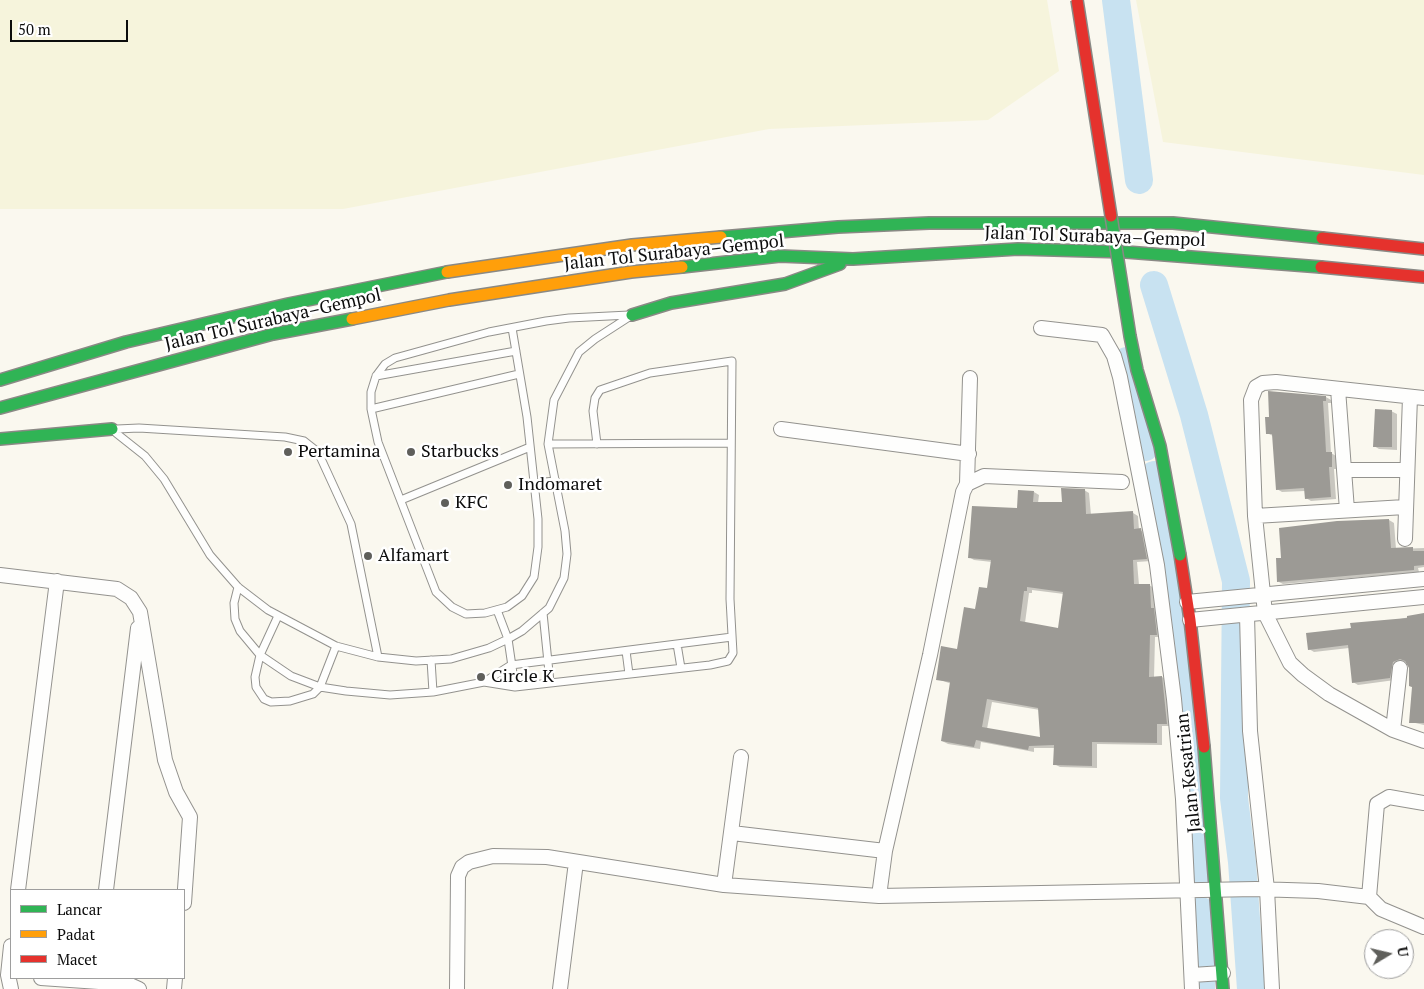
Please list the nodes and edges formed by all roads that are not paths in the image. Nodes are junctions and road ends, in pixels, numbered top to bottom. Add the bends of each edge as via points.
1 (1077, 0) edge
2 (1424, 249) edge
3 (853, 259) junction
4 (1424, 277) edge
5 (632, 315) junction
6 (512, 328) junction
7 (1041, 328) dead end
8 (516, 351) junction
9 (520, 374) junction
10 (376, 376) junction
11 (970, 378) dead end
12 (0, 380) edge
13 (1338, 389) junction
14 (1417, 398) edge
15 (0, 408) edge
16 (371, 409) junction
17 (112, 429) junction
18 (781, 429) dead end
19 (0, 439) edge
20 (731, 443) junction
21 (548, 444) junction
22 (596, 444) junction
23 (530, 447) junction
24 (969, 454) junction
25 (1139, 469) junction
26 (1344, 470) junction
27 (1406, 470) junction
28 (556, 480) junction
29 (1122, 482) junction
30 (533, 483) junction
31 (967, 484) junction
32 (1142, 496) junction
33 (401, 500) junction
34 (1405, 507) junction
35 (1347, 510) junction
36 (1255, 516) junction
37 (1405, 539) dead end
38 (1180, 560) junction
39 (1159, 565) junction
40 (0, 575) edge
41 (1424, 579) edge
42 (57, 582) junction
43 (238, 587) junction
44 (1163, 595) junction
45 (1262, 596) junction
46 (1187, 597) junction
47 (1424, 597) edge
48 (497, 610) junction
49 (140, 612) junction
50 (543, 613) junction
51 (1265, 613) junction
52 (1244, 615) junction
53 (278, 616) junction
54 (1192, 620) junction
55 (732, 637) junction
56 (508, 639) junction
57 (677, 644) junction
58 (336, 646) junction
59 (626, 651) junction
60 (260, 655) junction
61 (378, 657) junction
62 (431, 660) junction
63 (547, 661) junction
64 (511, 665) junction
65 (681, 668) junction
66 (1400, 668) dead end
67 (629, 674) junction
68 (484, 682) junction
69 (550, 682) junction
70 (320, 687) junction
71 (515, 687) junction
72 (433, 692) junction
73 (1393, 730) junction
74 (1424, 741) edge
75 (741, 757) dead end
76 (1194, 798) junction
77 (1424, 803) edge
78 (732, 832) junction
79 (885, 851) junction
80 (576, 862) junction
81 (724, 885) junction
82 (18, 889) edge
83 (106, 889) edge
84 (185, 889) edge
85 (1261, 889) junction
86 (1207, 890) junction
87 (879, 896) junction
88 (1369, 897) junction
89 (1424, 927) edge
90 (10, 954) edge
91 (1223, 973) junction
92 (1198, 978) edge
93 (7, 979) edge
94 (68, 979) edge
95 (95, 980) edge
96 (139, 989) edge
97 (457, 989) edge
98 (560, 989) edge
99 (1223, 989) edge
100 (1272, 989) edge

1 - 38 main road, Jalan Kesatrian, bridge via 1130,336 1160,446
2 - 12 main road, Jalan Tol Surabaya–Gempol via 1173,223 847,226 632,246 443,273 288,304 126,342
3 - 4 main road, Jalan Tol Surabaya–Gempol via 1018,249 1126,252
3 - 5 main road via 785,284 671,303
3 - 15 main road, Jalan Tol Surabaya–Gempol via 780,256 631,272 448,300 272,334
5 - 6 lane via 568,318
5 - 21 lane via 586,346 575,359 554,400
6 - 8 lane
6 - 10 lane via 395,358 385,364
7 - 25 street via 1102,335 1120,376
8 - 9 lane
8 - 10 lane
9 - 16 lane
9 - 23 lane
10 - 16 lane via 371,392
11 - 24 street
13 - 14 street
13 - 26 street
13 - 36 street via 1276,382 1263,383 1252,393
14 - 27 street
16 - 33 lane via 378,442
17 - 19 main road
17 - 43 lane via 145,456 164,479 210,555
17 - 61 lane via 285,437 304,441 318,452 351,524
18 - 24 street
20 - 22 lane
20 - 22 lane via 730,360 650,373 600,390 593,411
20 - 55 lane
21 - 22 lane
21 - 28 lane
23 - 30 lane
23 - 33 lane
24 - 31 street
25 - 29 street
25 - 32 street
26 - 27 street
26 - 35 street
27 - 34 street
28 - 30 lane
28 - 50 lane via 567,554 564,578 549,608
29 - 31 street via 984,476
29 - 32 street
30 - 48 lane via 538,547 534,577 522,596
31 - 79 street
32 - 39 street
33 - 48 lane via 436,592 452,607 466,614
34 - 35 street
34 - 37 street
35 - 36 street
36 - 45 street
38 - 39 street
38 - 46 main road, Jalan Kesatrian
39 - 44 street
40 - 42 street
41 - 45 street
42 - 49 street via 117,589 130,598
42 - 82 street
43 - 53 lane
43 - 60 lane via 235,619 247,641
44 - 46 street
44 - 76 street via 1174,699
45 - 46 street
45 - 51 street
46 - 54 main road, Jalan Kesatrian
47 - 51 street
48 - 56 lane
49 - 83 street
49 - 84 street via 165,760 176,792 190,817
50 - 56 lane
50 - 63 lane
51 - 52 street
51 - 73 street via 1290,663 1303,675 1329,694
52 - 54 street
52 - 85 street
53 - 58 lane
53 - 60 lane
54 - 76 main road, Jalan Kesatrian
55 - 57 lane
55 - 65 lane via 733,653 728,660
56 - 62 lane via 451,659
56 - 64 lane
57 - 59 lane
57 - 65 lane
58 - 61 lane
58 - 70 lane
59 - 63 lane
59 - 67 lane
60 - 70 lane via 291,676
60 - 70 lane via 255,677 256,687 264,699 271,702 306,698
61 - 62 lane
62 - 72 lane
63 - 64 lane
63 - 69 lane
64 - 68 lane
64 - 71 lane
65 - 67 lane
66 - 73 street
67 - 69 lane
68 - 71 lane
68 - 72 lane
69 - 71 lane
70 - 72 lane via 390,695
73 - 74 street
75 - 78 street
76 - 86 street
76 - 86 main road, Jalan Kesatrian
77 - 88 street via 1389,797 1377,804
78 - 79 street
78 - 81 street
79 - 87 street
80 - 81 street
80 - 97 street via 547,857 493,856 462,867 456,884
80 - 98 street
81 - 87 street
85 - 86 street
85 - 88 street
85 - 100 street
86 - 87 street
86 - 91 main road, Jalan Kesatrian
86 - 92 street
88 - 89 street via 1381,909
90 - 93 street
91 - 92 street
91 - 99 main road, Jalan Kesatrian
94 - 95 street
95 - 96 street via 128,984

